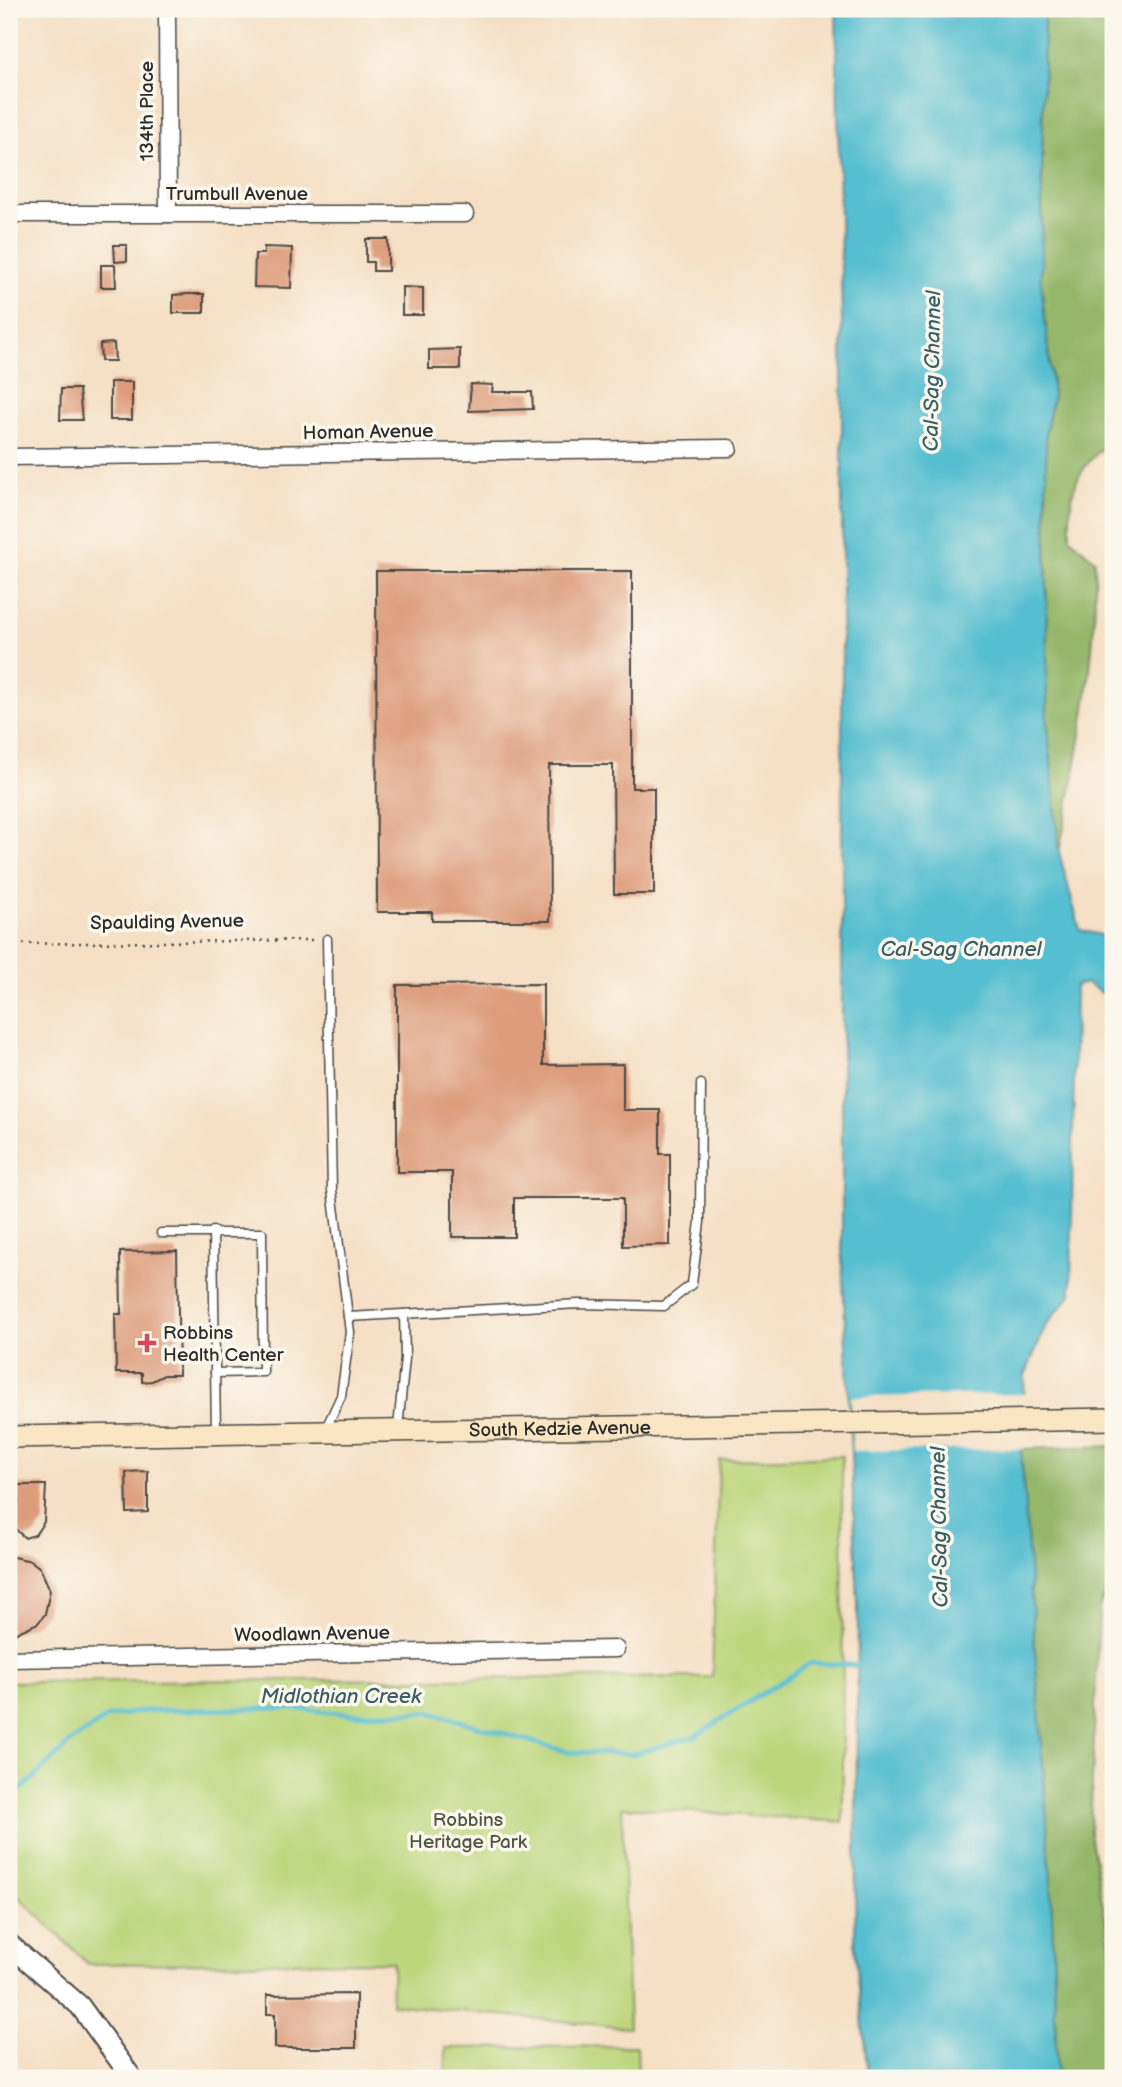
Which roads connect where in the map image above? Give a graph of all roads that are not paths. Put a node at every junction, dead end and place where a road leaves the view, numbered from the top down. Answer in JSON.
{"nodes":[{"id":1,"x":167,"y":9,"type":"edge"},
{"id":2,"x":9,"y":214,"type":"edge"},
{"id":3,"x":168,"y":214,"type":"junction"},
{"id":4,"x":465,"y":214,"type":"dead end"},
{"id":5,"x":729,"y":448,"type":"dead end"},
{"id":6,"x":9,"y":457,"type":"edge"},
{"id":7,"x":327,"y":939,"type":"road end"},
{"id":8,"x":701,"y":1084,"type":"dead end"},
{"id":9,"x":213,"y":1231,"type":"junction"},
{"id":10,"x":161,"y":1233,"type":"dead end"},
{"id":11,"x":404,"y":1314,"type":"junction"},
{"id":12,"x":348,"y":1317,"type":"junction"},
{"id":13,"x":215,"y":1373,"type":"junction"},
{"id":14,"x":1113,"y":1419,"type":"edge"},
{"id":15,"x":398,"y":1428,"type":"junction"},
{"id":16,"x":325,"y":1430,"type":"junction"},
{"id":17,"x":216,"y":1432,"type":"junction"},
{"id":18,"x":9,"y":1437,"type":"edge"},
{"id":19,"x":615,"y":1649,"type":"dead end"},
{"id":20,"x":9,"y":1659,"type":"edge"},
{"id":21,"x":9,"y":1944,"type":"edge"},
{"id":22,"x":132,"y":2078,"type":"edge"}],
"edges":[{"from":1,"to":3,"type":"street","name":"134th Place"},
{"from":2,"to":3,"type":"street","name":"Trumbull Avenue"},
{"from":3,"to":4,"type":"street","name":"Trumbull Avenue"},
{"from":5,"to":6,"type":"street","name":"Homan Avenue"},
{"from":7,"to":12,"type":"lane"},
{"from":8,"to":11,"type":"lane"},
{"from":9,"to":10,"type":"lane"},
{"from":9,"to":13,"type":"lane"},
{"from":9,"to":13,"type":"lane"},
{"from":11,"to":12,"type":"lane"},
{"from":11,"to":15,"type":"lane"},
{"from":12,"to":16,"type":"lane"},
{"from":13,"to":17,"type":"lane"},
{"from":14,"to":15,"type":"main road","name":"South Kedzie Avenue"},
{"from":15,"to":16,"type":"main road","name":"South Kedzie Avenue"},
{"from":16,"to":17,"type":"main road","name":"South Kedzie Avenue"},
{"from":17,"to":18,"type":"main road","name":"South Kedzie Avenue"},
{"from":19,"to":20,"type":"street","name":"Woodlawn Avenue"},
{"from":21,"to":22,"type":"street"}]}
